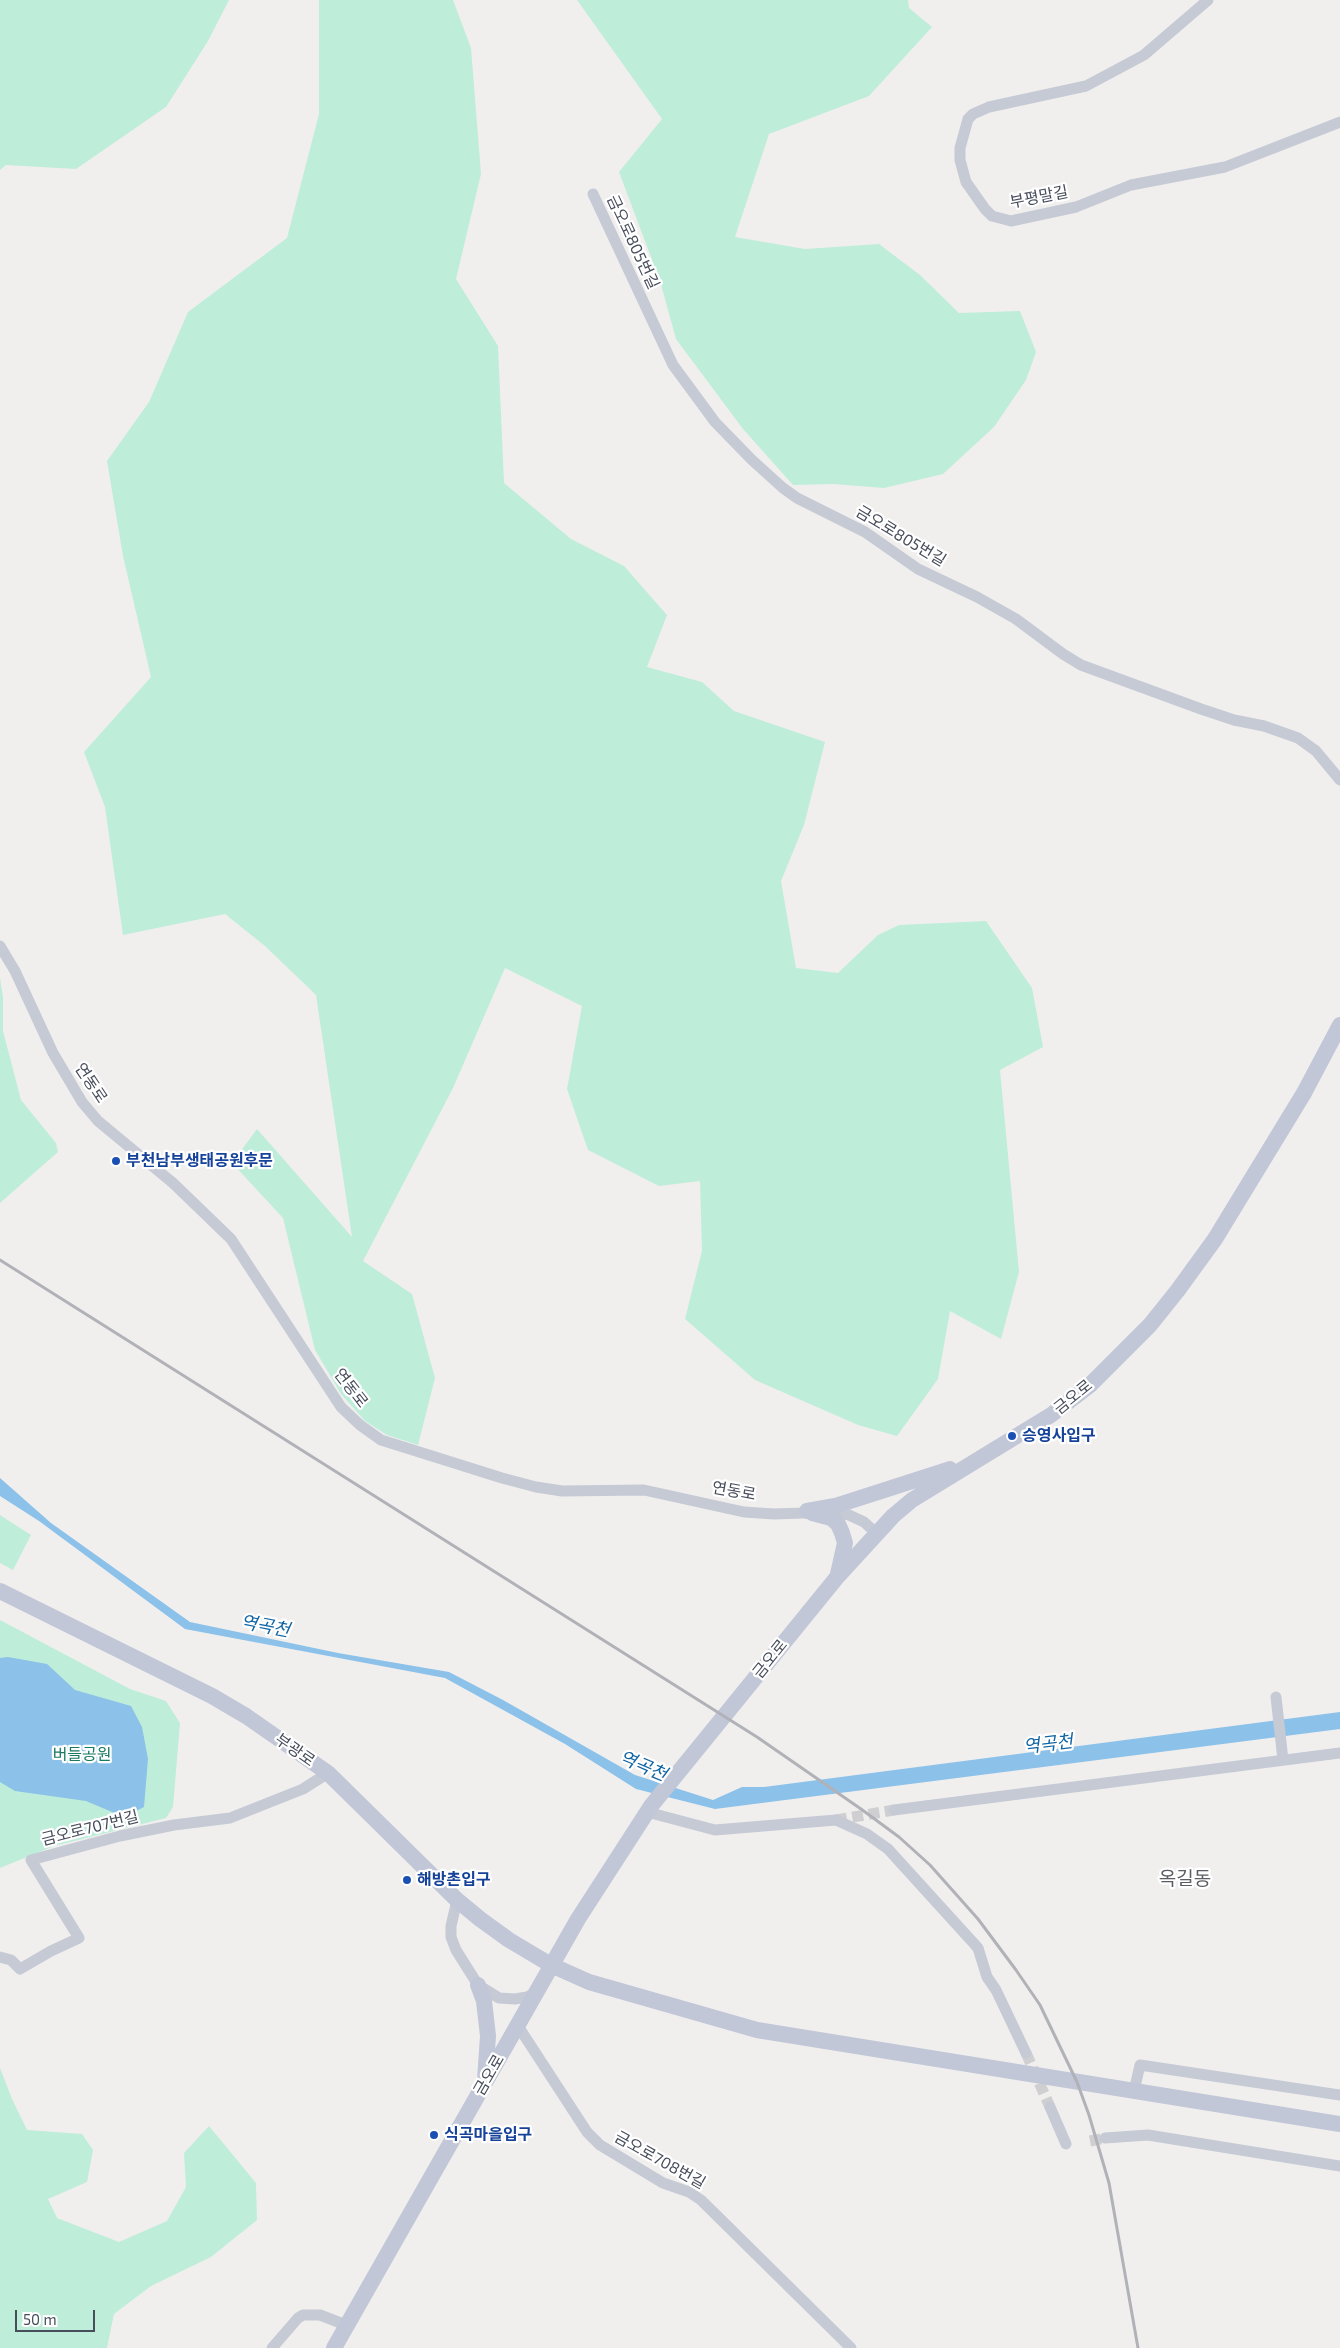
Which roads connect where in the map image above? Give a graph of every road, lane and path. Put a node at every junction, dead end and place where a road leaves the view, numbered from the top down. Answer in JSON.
{"nodes":[{"id":1,"x":1208,"y":0,"type":"edge"},
{"id":2,"x":1340,"y":122,"type":"edge"},
{"id":3,"x":593,"y":194,"type":"dead end"},
{"id":4,"x":1340,"y":780,"type":"edge"},
{"id":5,"x":0,"y":946,"type":"edge"},
{"id":6,"x":1340,"y":1025,"type":"edge"},
{"id":7,"x":983,"y":1458,"type":"junction"},
{"id":8,"x":807,"y":1511,"type":"junction"},
{"id":9,"x":876,"y":1533,"type":"junction"},
{"id":10,"x":838,"y":1576,"type":"junction"},
{"id":11,"x":0,"y":1591,"type":"edge"},
{"id":12,"x":1276,"y":1697,"type":"dead end"},
{"id":13,"x":1340,"y":1753,"type":"edge"},
{"id":14,"x":1282,"y":1760,"type":"junction"},
{"id":15,"x":328,"y":1773,"type":"junction"},
{"id":16,"x":649,"y":1809,"type":"junction"},
{"id":17,"x":894,"y":1810,"type":"tunnel mouth"},
{"id":18,"x":457,"y":1900,"type":"junction"},
{"id":19,"x":0,"y":1957,"type":"edge"},
{"id":20,"x":551,"y":1965,"type":"junction"},
{"id":21,"x":478,"y":1985,"type":"junction"},
{"id":22,"x":538,"y":1991,"type":"junction"},
{"id":23,"x":518,"y":2026,"type":"junction"},
{"id":24,"x":1026,"y":2053,"type":"tunnel mouth"},
{"id":25,"x":484,"y":2083,"type":"junction"},
{"id":26,"x":1134,"y":2091,"type":"junction"},
{"id":27,"x":1340,"y":2095,"type":"edge"},
{"id":28,"x":1050,"y":2107,"type":"tunnel mouth"},
{"id":29,"x":1340,"y":2124,"type":"edge"},
{"id":30,"x":1105,"y":2138,"type":"tunnel mouth"},
{"id":31,"x":1066,"y":2144,"type":"dead end"},
{"id":32,"x":1340,"y":2166,"type":"edge"},
{"id":33,"x":346,"y":2325,"type":"junction"},
{"id":34,"x":272,"y":2348,"type":"edge"},
{"id":35,"x":334,"y":2348,"type":"edge"},
{"id":36,"x":851,"y":2348,"type":"edge"}],
"edges":[{"from":1,"to":2,"type":"street","name":"부평말길"},
{"from":3,"to":4,"type":"street","name":"금오로805번길"},
{"from":5,"to":8,"type":"street","name":"연동로"},
{"from":6,"to":7,"type":"main road","name":"금오로"},
{"from":7,"to":8,"type":"main road"},
{"from":7,"to":9,"type":"main road","name":"금오로"},
{"from":8,"to":9,"type":"street","name":"연동로"},
{"from":8,"to":10,"type":"main road"},
{"from":9,"to":10,"type":"main road","name":"금오로"},
{"from":10,"to":16,"type":"main road","name":"금오로"},
{"from":11,"to":15,"type":"main road","name":"부광로"},
{"from":12,"to":14,"type":"street"},
{"from":13,"to":14,"type":"street"},
{"from":14,"to":17,"type":"street"},
{"from":15,"to":18,"type":"main road","name":"부광로"},
{"from":15,"to":19,"type":"street","name":"금오로707번길"},
{"from":16,"to":20,"type":"main road","name":"금오로"},
{"from":16,"to":24,"type":"street"},
{"from":18,"to":20,"type":"main road","name":"부광로"},
{"from":18,"to":21,"type":"street"},
{"from":20,"to":22,"type":"main road","name":"금오로"},
{"from":20,"to":26,"type":"main road","name":"부광로"},
{"from":21,"to":22,"type":"street"},
{"from":21,"to":25,"type":"main road"},
{"from":22,"to":23,"type":"main road","name":"금오로"},
{"from":23,"to":25,"type":"main road","name":"금오로"},
{"from":23,"to":36,"type":"street","name":"금오로708번길"},
{"from":25,"to":33,"type":"main road","name":"금오로"},
{"from":26,"to":27,"type":"street"},
{"from":26,"to":29,"type":"main road","name":"부광로"},
{"from":28,"to":31,"type":"street"},
{"from":30,"to":32,"type":"street"},
{"from":33,"to":34,"type":"street"},
{"from":33,"to":35,"type":"main road","name":"금오로"}]}
